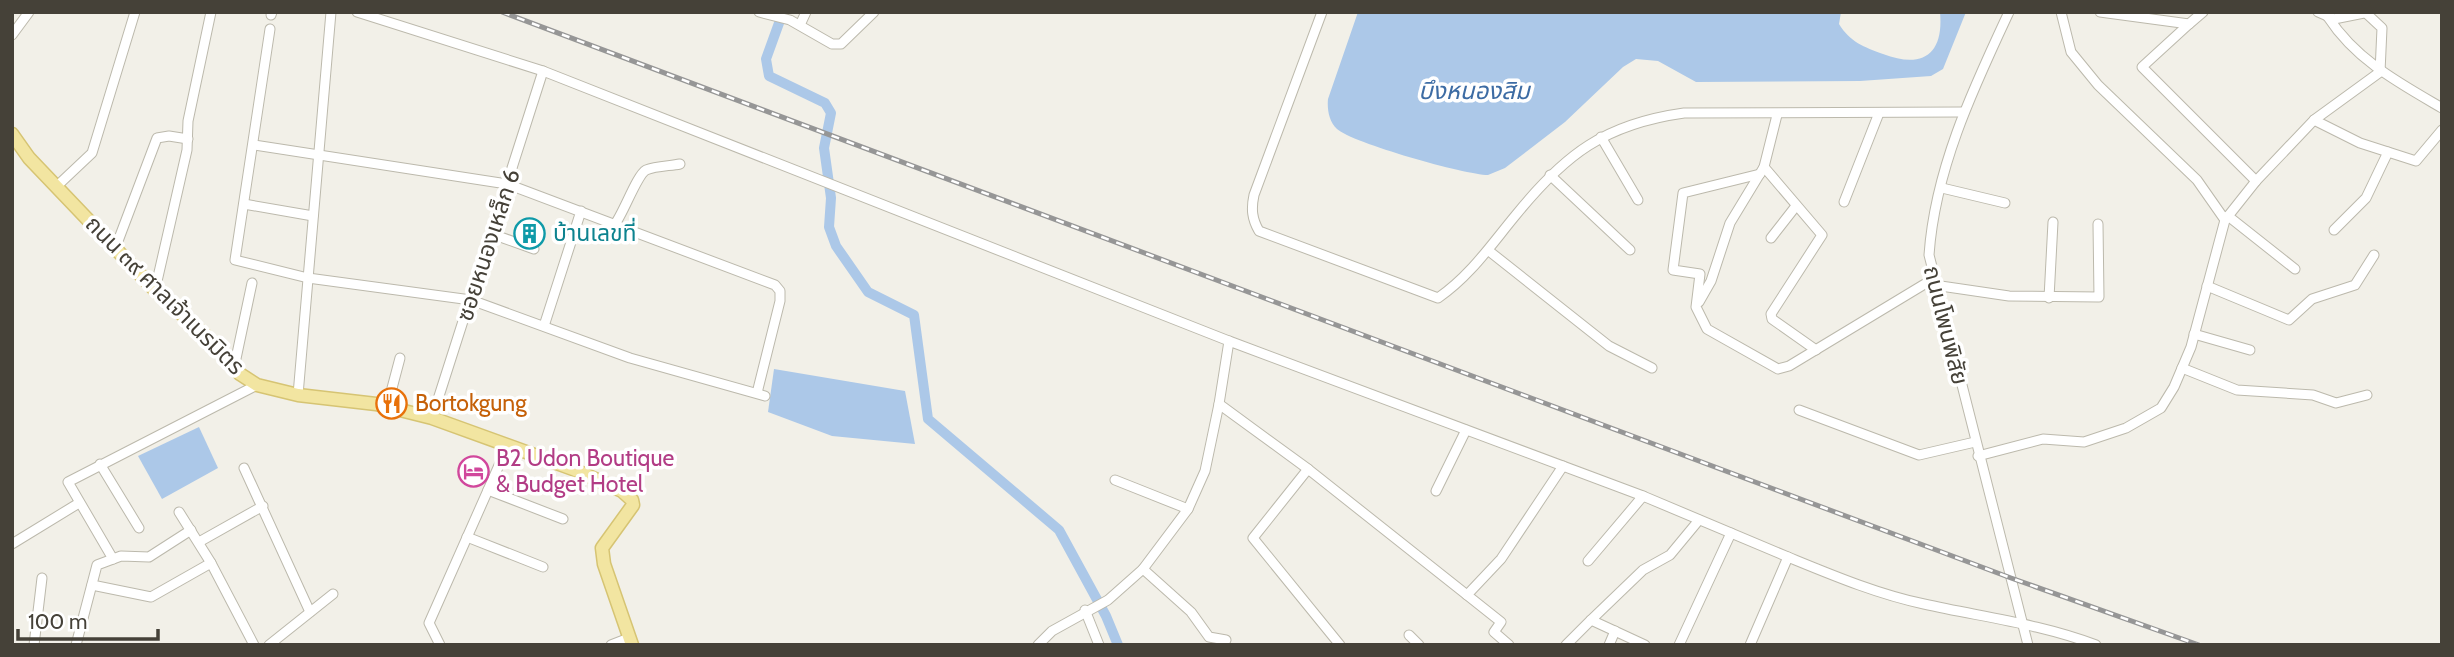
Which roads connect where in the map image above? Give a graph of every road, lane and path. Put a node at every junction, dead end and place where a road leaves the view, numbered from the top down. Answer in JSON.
{"nodes":[{"id":1,"x":29,"y":12,"type":"edge"},
{"id":2,"x":135,"y":12,"type":"edge"},
{"id":3,"x":211,"y":12,"type":"edge"},
{"id":4,"x":331,"y":12,"type":"edge"},
{"id":5,"x":357,"y":12,"type":"edge"},
{"id":6,"x":759,"y":12,"type":"edge"},
{"id":7,"x":806,"y":12,"type":"edge"},
{"id":8,"x":874,"y":12,"type":"edge"},
{"id":9,"x":1322,"y":12,"type":"edge"},
{"id":10,"x":2009,"y":12,"type":"edge"},
{"id":11,"x":2061,"y":12,"type":"edge"},
{"id":12,"x":2099,"y":12,"type":"edge"},
{"id":13,"x":2203,"y":12,"type":"edge"},
{"id":14,"x":2318,"y":12,"type":"edge"},
{"id":15,"x":2368,"y":13,"type":"edge"},
{"id":16,"x":2328,"y":17,"type":"junction"},
{"id":17,"x":2189,"y":24,"type":"junction"},
{"id":18,"x":800,"y":25,"type":"junction"},
{"id":19,"x":270,"y":29,"type":"dead end"},
{"id":20,"x":12,"y":35,"type":"edge"},
{"id":21,"x":542,"y":72,"type":"junction"},
{"id":22,"x":2380,"y":72,"type":"junction"},
{"id":23,"x":2442,"y":108,"type":"edge"},
{"id":24,"x":1879,"y":113,"type":"junction"},
{"id":25,"x":1962,"y":113,"type":"junction"},
{"id":26,"x":1777,"y":115,"type":"junction"},
{"id":27,"x":2314,"y":120,"type":"junction"},
{"id":28,"x":2442,"y":130,"type":"edge"},
{"id":29,"x":12,"y":134,"type":"edge"},
{"id":30,"x":1601,"y":136,"type":"junction"},
{"id":31,"x":188,"y":139,"type":"junction"},
{"id":32,"x":254,"y":145,"type":"junction"},
{"id":33,"x":2388,"y":152,"type":"junction"},
{"id":34,"x":318,"y":154,"type":"junction"},
{"id":35,"x":680,"y":164,"type":"dead end"},
{"id":36,"x":1762,"y":170,"type":"junction"},
{"id":37,"x":1550,"y":175,"type":"junction"},
{"id":38,"x":2256,"y":181,"type":"junction"},
{"id":39,"x":507,"y":184,"type":"junction"},
{"id":40,"x":57,"y":186,"type":"junction"},
{"id":41,"x":1942,"y":188,"type":"junction"},
{"id":42,"x":1638,"y":200,"type":"dead end"},
{"id":43,"x":1844,"y":202,"type":"dead end"},
{"id":44,"x":2005,"y":203,"type":"dead end"},
{"id":45,"x":244,"y":204,"type":"junction"},
{"id":46,"x":1796,"y":206,"type":"junction"},
{"id":47,"x":581,"y":211,"type":"junction"},
{"id":48,"x":313,"y":216,"type":"junction"},
{"id":49,"x":2226,"y":218,"type":"junction"},
{"id":50,"x":2053,"y":222,"type":"dead end"},
{"id":51,"x":615,"y":224,"type":"junction"},
{"id":52,"x":2098,"y":224,"type":"dead end"},
{"id":53,"x":2334,"y":230,"type":"dead end"},
{"id":54,"x":492,"y":234,"type":"junction"},
{"id":55,"x":1771,"y":238,"type":"dead end"},
{"id":56,"x":116,"y":249,"type":"junction"},
{"id":57,"x":534,"y":249,"type":"dead end"},
{"id":58,"x":1630,"y":250,"type":"dead end"},
{"id":59,"x":1489,"y":251,"type":"junction"},
{"id":60,"x":2374,"y":255,"type":"dead end"},
{"id":61,"x":2295,"y":269,"type":"dead end"},
{"id":62,"x":308,"y":278,"type":"junction"},
{"id":63,"x":1933,"y":282,"type":"junction"},
{"id":64,"x":252,"y":283,"type":"dead end"},
{"id":65,"x":2207,"y":286,"type":"junction"},
{"id":66,"x":155,"y":290,"type":"junction"},
{"id":67,"x":2049,"y":298,"type":"junction"},
{"id":68,"x":471,"y":300,"type":"junction"},
{"id":69,"x":1696,"y":307,"type":"junction"},
{"id":70,"x":544,"y":326,"type":"junction"},
{"id":71,"x":2194,"y":334,"type":"junction"},
{"id":72,"x":1228,"y":341,"type":"junction"},
{"id":73,"x":1816,"y":350,"type":"junction"},
{"id":74,"x":2250,"y":350,"type":"dead end"},
{"id":75,"x":400,"y":358,"type":"dead end"},
{"id":76,"x":234,"y":368,"type":"junction"},
{"id":77,"x":1652,"y":368,"type":"dead end"},
{"id":78,"x":2182,"y":368,"type":"junction"},
{"id":79,"x":257,"y":385,"type":"junction"},
{"id":80,"x":298,"y":395,"type":"junction"},
{"id":81,"x":2367,"y":395,"type":"dead end"},
{"id":82,"x":1219,"y":404,"type":"junction"},
{"id":83,"x":387,"y":407,"type":"junction"},
{"id":84,"x":1799,"y":410,"type":"dead end"},
{"id":85,"x":432,"y":418,"type":"junction"},
{"id":86,"x":1466,"y":430,"type":"junction"},
{"id":87,"x":1975,"y":442,"type":"junction"},
{"id":88,"x":508,"y":445,"type":"junction"},
{"id":89,"x":1978,"y":456,"type":"junction"},
{"id":90,"x":100,"y":464,"type":"junction"},
{"id":91,"x":1563,"y":466,"type":"junction"},
{"id":92,"x":244,"y":468,"type":"dead end"},
{"id":93,"x":1308,"y":469,"type":"junction"},
{"id":94,"x":1115,"y":480,"type":"dead end"},
{"id":95,"x":488,"y":490,"type":"junction"},
{"id":96,"x":1436,"y":491,"type":"dead end"},
{"id":97,"x":1643,"y":496,"type":"junction"},
{"id":98,"x":79,"y":503,"type":"junction"},
{"id":99,"x":263,"y":506,"type":"junction"},
{"id":100,"x":1188,"y":509,"type":"junction"},
{"id":101,"x":179,"y":512,"type":"dead end"},
{"id":102,"x":563,"y":519,"type":"dead end"},
{"id":103,"x":1699,"y":520,"type":"junction"},
{"id":104,"x":139,"y":528,"type":"dead end"},
{"id":105,"x":191,"y":530,"type":"junction"},
{"id":106,"x":1731,"y":533,"type":"junction"},
{"id":107,"x":467,"y":537,"type":"junction"},
{"id":108,"x":198,"y":542,"type":"junction"},
{"id":109,"x":12,"y":544,"type":"edge"},
{"id":110,"x":1788,"y":557,"type":"junction"},
{"id":111,"x":113,"y":559,"type":"junction"},
{"id":112,"x":1588,"y":561,"type":"dead end"},
{"id":113,"x":211,"y":563,"type":"junction"},
{"id":114,"x":543,"y":567,"type":"dead end"},
{"id":115,"x":1143,"y":569,"type":"junction"},
{"id":116,"x":42,"y":578,"type":"dead end"},
{"id":117,"x":92,"y":584,"type":"junction"},
{"id":118,"x":332,"y":594,"type":"dead end"},
{"id":119,"x":1468,"y":595,"type":"junction"},
{"id":120,"x":1088,"y":609,"type":"junction"},
{"id":121,"x":310,"y":612,"type":"junction"},
{"id":122,"x":1591,"y":620,"type":"junction"},
{"id":123,"x":2022,"y":625,"type":"junction"},
{"id":124,"x":1615,"y":631,"type":"junction"},
{"id":125,"x":1048,"y":635,"type":"junction"},
{"id":126,"x":1409,"y":635,"type":"dead end"},
{"id":127,"x":1226,"y":640,"type":"dead end"},
{"id":128,"x":631,"y":641,"type":"edge"},
{"id":129,"x":34,"y":645,"type":"edge"},
{"id":130,"x":76,"y":645,"type":"edge"},
{"id":131,"x":254,"y":645,"type":"edge"},
{"id":132,"x":269,"y":645,"type":"edge"},
{"id":133,"x":440,"y":645,"type":"edge"},
{"id":134,"x":611,"y":645,"type":"edge"},
{"id":135,"x":1038,"y":645,"type":"edge"},
{"id":136,"x":1051,"y":645,"type":"edge"},
{"id":137,"x":1099,"y":645,"type":"edge"},
{"id":138,"x":1340,"y":645,"type":"edge"},
{"id":139,"x":1419,"y":645,"type":"edge"},
{"id":140,"x":1509,"y":645,"type":"edge"},
{"id":141,"x":1566,"y":645,"type":"edge"},
{"id":142,"x":1609,"y":645,"type":"edge"},
{"id":143,"x":1645,"y":645,"type":"edge"},
{"id":144,"x":1679,"y":645,"type":"edge"},
{"id":145,"x":1751,"y":645,"type":"edge"},
{"id":146,"x":2028,"y":645,"type":"edge"},
{"id":147,"x":2096,"y":645,"type":"edge"}],
"edges":[{"from":1,"to":20,"type":"street"},
{"from":2,"to":40,"type":"street"},
{"from":3,"to":31,"type":"street"},
{"from":4,"to":34,"type":"street"},
{"from":5,"to":21,"type":"street"},
{"from":6,"to":18,"type":"street"},
{"from":7,"to":18,"type":"street"},
{"from":8,"to":18,"type":"street"},
{"from":9,"to":59,"type":"street"},
{"from":10,"to":25,"type":"street","name":"ถนนโพนพิสัย"},
{"from":11,"to":49,"type":"street"},
{"from":12,"to":17,"type":"street"},
{"from":13,"to":17,"type":"street"},
{"from":14,"to":16,"type":"street"},
{"from":15,"to":16,"type":"street"},
{"from":15,"to":22,"type":"street"},
{"from":16,"to":22,"type":"street"},
{"from":17,"to":38,"type":"street"},
{"from":19,"to":32,"type":"street"},
{"from":21,"to":39,"type":"street","name":"ซอยหนองเหล็ก 6"},
{"from":21,"to":72,"type":"street"},
{"from":22,"to":23,"type":"street"},
{"from":22,"to":27,"type":"street"},
{"from":24,"to":25,"type":"street"},
{"from":24,"to":26,"type":"street"},
{"from":24,"to":43,"type":"street"},
{"from":25,"to":41,"type":"street","name":"ถนนโพนพิสัย"},
{"from":26,"to":30,"type":"street"},
{"from":26,"to":36,"type":"street"},
{"from":27,"to":33,"type":"street"},
{"from":27,"to":38,"type":"street"},
{"from":28,"to":33,"type":"street"},
{"from":29,"to":40,"type":"main road","name":"ถนน ๓๙ ศาลเจ้าเนรมิตร"},
{"from":30,"to":37,"type":"street"},
{"from":30,"to":42,"type":"street"},
{"from":31,"to":56,"type":"street"},
{"from":31,"to":66,"type":"street"},
{"from":32,"to":34,"type":"street"},
{"from":32,"to":45,"type":"street"},
{"from":33,"to":53,"type":"street"},
{"from":34,"to":39,"type":"street"},
{"from":34,"to":48,"type":"street"},
{"from":35,"to":51,"type":"street"},
{"from":36,"to":46,"type":"street"},
{"from":36,"to":69,"type":"street"},
{"from":36,"to":69,"type":"street"},
{"from":37,"to":58,"type":"street"},
{"from":37,"to":59,"type":"street"},
{"from":38,"to":49,"type":"street"},
{"from":39,"to":47,"type":"street"},
{"from":39,"to":54,"type":"street","name":"ซอยหนองเหล็ก 6"},
{"from":40,"to":56,"type":"main road","name":"ถนน ๓๙ ศาลเจ้าเนรมิตร"},
{"from":41,"to":44,"type":"street"},
{"from":41,"to":63,"type":"street","name":"ถนนโพนพิสัย"},
{"from":45,"to":48,"type":"street"},
{"from":45,"to":62,"type":"street"},
{"from":46,"to":55,"type":"street"},
{"from":46,"to":73,"type":"street"},
{"from":47,"to":51,"type":"street"},
{"from":47,"to":70,"type":"street"},
{"from":48,"to":62,"type":"street"},
{"from":49,"to":61,"type":"street"},
{"from":49,"to":65,"type":"street"},
{"from":50,"to":67,"type":"street"},
{"from":51,"to":70,"type":"street"},
{"from":52,"to":67,"type":"street"},
{"from":54,"to":57,"type":"street"},
{"from":54,"to":68,"type":"street","name":"ซอยหนองเหล็ก 6"},
{"from":56,"to":66,"type":"main road","name":"ถนน ๓๙ ศาลเจ้าเนรมิตร"},
{"from":59,"to":77,"type":"street"},
{"from":60,"to":65,"type":"street"},
{"from":62,"to":68,"type":"street"},
{"from":62,"to":80,"type":"street"},
{"from":63,"to":67,"type":"street"},
{"from":63,"to":73,"type":"street"},
{"from":63,"to":87,"type":"street","name":"ถนนโพนพิสัย"},
{"from":64,"to":76,"type":"street"},
{"from":65,"to":71,"type":"street"},
{"from":66,"to":76,"type":"main road","name":"ถนน ๓๙ ศาลเจ้าเนรมิตร"},
{"from":68,"to":70,"type":"street"},
{"from":68,"to":85,"type":"street","name":"ซอยหนองเหล็ก 6"},
{"from":69,"to":73,"type":"street"},
{"from":71,"to":74,"type":"street"},
{"from":71,"to":78,"type":"street"},
{"from":72,"to":82,"type":"street"},
{"from":72,"to":86,"type":"street"},
{"from":75,"to":83,"type":"street"},
{"from":76,"to":79,"type":"main road","name":"ถนน ๓๙ ศาลเจ้าเนรมิตร"},
{"from":78,"to":81,"type":"street"},
{"from":78,"to":89,"type":"street"},
{"from":79,"to":80,"type":"main road","name":"ถนน ๓๙ ศาลเจ้าเนรมิตร"},
{"from":79,"to":90,"type":"street"},
{"from":80,"to":83,"type":"main road","name":"ถนน ๓๙ ศาลเจ้าเนรมิตร"},
{"from":82,"to":93,"type":"street"},
{"from":82,"to":100,"type":"street"},
{"from":83,"to":85,"type":"main road","name":"ถนน ๓๙ ศาลเจ้าเนรมิตร"},
{"from":84,"to":87,"type":"street"},
{"from":85,"to":88,"type":"main road","name":"ถนน ๓๙ ศาลเจ้าเนรมิตร"},
{"from":86,"to":91,"type":"street"},
{"from":86,"to":96,"type":"street"},
{"from":87,"to":89,"type":"street","name":"ถนนโพนพิสัย"},
{"from":88,"to":95,"type":"street"},
{"from":88,"to":128,"type":"main road","name":"ถนน ๓๙ ศาลเจ้าเนรมิตร"},
{"from":89,"to":123,"type":"street","name":"ถนนโพนพิสัย"},
{"from":90,"to":98,"type":"street"},
{"from":90,"to":104,"type":"street"},
{"from":91,"to":97,"type":"street"},
{"from":91,"to":119,"type":"street"},
{"from":92,"to":99,"type":"street"},
{"from":93,"to":119,"type":"street"},
{"from":93,"to":138,"type":"street"},
{"from":94,"to":100,"type":"street"},
{"from":95,"to":102,"type":"street"},
{"from":95,"to":107,"type":"street"},
{"from":97,"to":103,"type":"street"},
{"from":97,"to":112,"type":"street"},
{"from":98,"to":109,"type":"street"},
{"from":98,"to":111,"type":"street"},
{"from":99,"to":108,"type":"street"},
{"from":99,"to":121,"type":"street"},
{"from":100,"to":115,"type":"street"},
{"from":101,"to":105,"type":"street"},
{"from":103,"to":106,"type":"street"},
{"from":103,"to":122,"type":"street"},
{"from":105,"to":108,"type":"street"},
{"from":105,"to":111,"type":"street"},
{"from":106,"to":110,"type":"street"},
{"from":106,"to":144,"type":"street"},
{"from":107,"to":114,"type":"street"},
{"from":107,"to":133,"type":"street"},
{"from":108,"to":113,"type":"street"},
{"from":110,"to":123,"type":"street"},
{"from":110,"to":145,"type":"street"},
{"from":111,"to":117,"type":"street"},
{"from":113,"to":117,"type":"street"},
{"from":113,"to":131,"type":"street"},
{"from":115,"to":120,"type":"street"},
{"from":115,"to":127,"type":"street"},
{"from":116,"to":129,"type":"street"},
{"from":117,"to":130,"type":"street"},
{"from":118,"to":121,"type":"street"},
{"from":119,"to":140,"type":"street"},
{"from":120,"to":125,"type":"street"},
{"from":120,"to":137,"type":"street"},
{"from":121,"to":132,"type":"street"},
{"from":122,"to":124,"type":"street"},
{"from":122,"to":141,"type":"street"},
{"from":123,"to":146,"type":"street","name":"ถนนโพนพิสัย"},
{"from":123,"to":147,"type":"street"},
{"from":124,"to":142,"type":"street"},
{"from":124,"to":143,"type":"street"},
{"from":125,"to":135,"type":"street"},
{"from":125,"to":136,"type":"street"},
{"from":126,"to":139,"type":"street"},
{"from":128,"to":134,"type":"street"}]}
